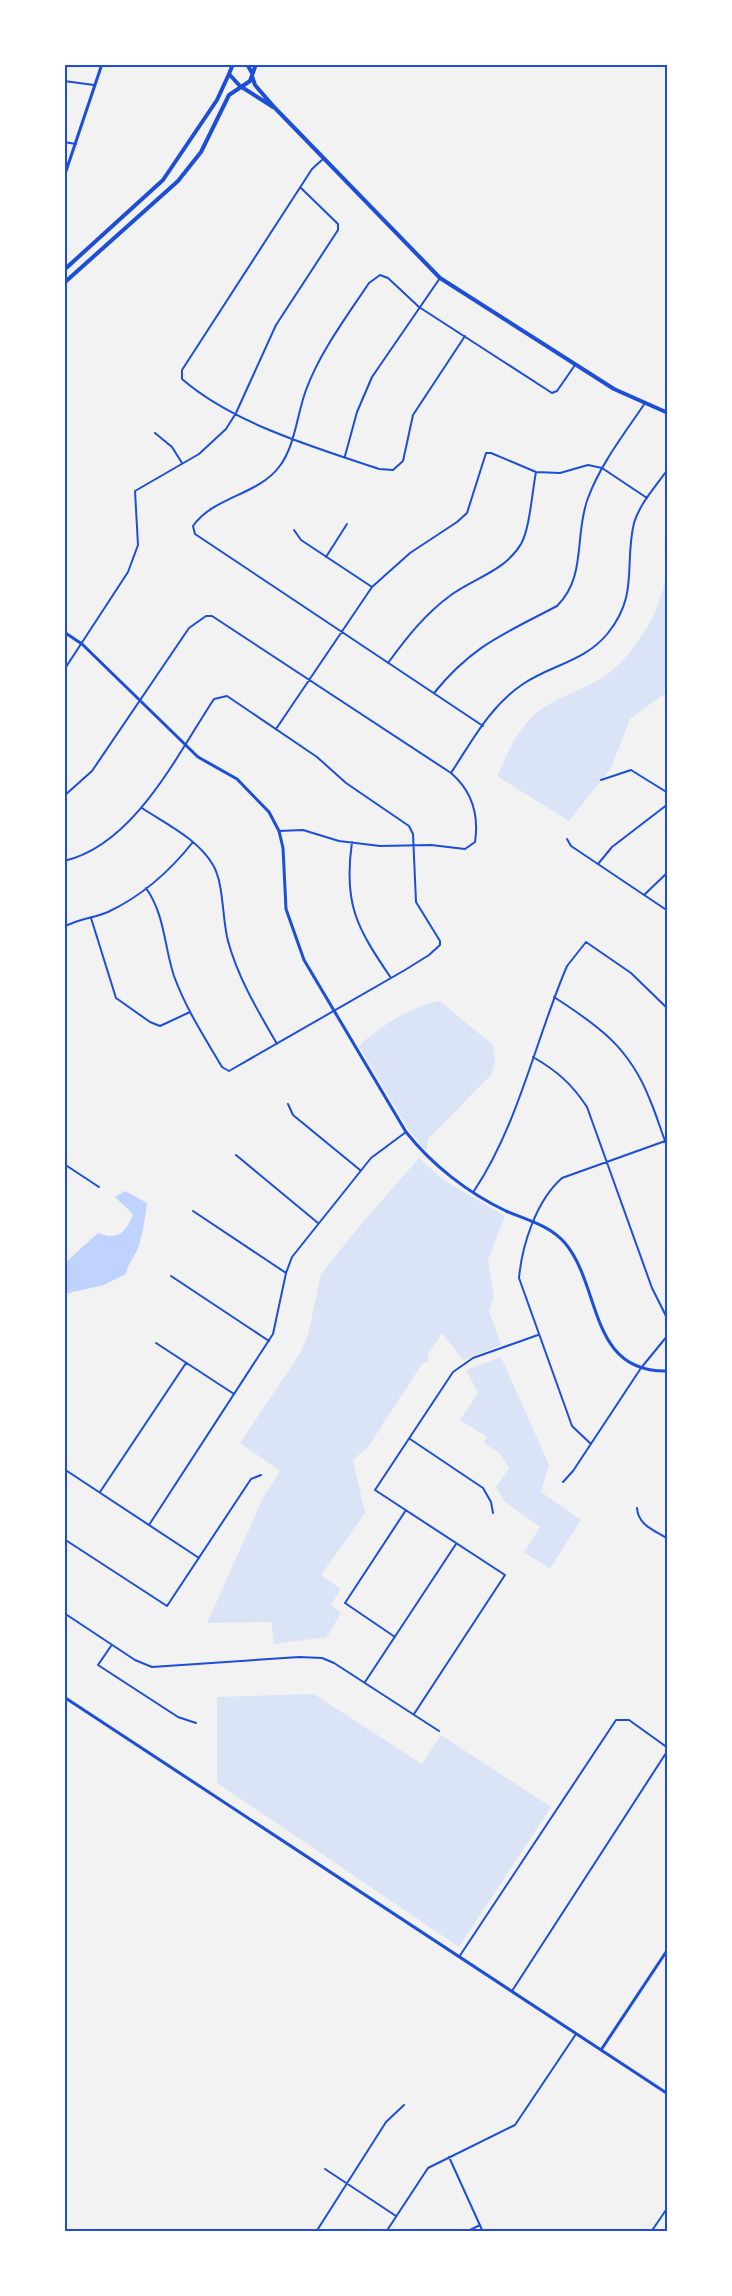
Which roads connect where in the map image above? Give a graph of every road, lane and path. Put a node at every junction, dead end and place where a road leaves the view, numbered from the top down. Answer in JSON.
{"nodes":[{"id":1,"x":102,"y":64,"type":"edge"},
{"id":2,"x":228,"y":64,"type":"edge"},
{"id":3,"x":233,"y":64,"type":"edge"},
{"id":4,"x":247,"y":64,"type":"edge"},
{"id":5,"x":256,"y":64,"type":"edge"},
{"id":6,"x":229,"y":72,"type":"junction"},
{"id":7,"x":252,"y":75,"type":"junction"},
{"id":8,"x":64,"y":81,"type":"edge"},
{"id":9,"x":95,"y":85,"type":"junction"},
{"id":10,"x":240,"y":85,"type":"junction"},
{"id":11,"x":274,"y":107,"type":"junction"},
{"id":12,"x":64,"y":142,"type":"edge"},
{"id":13,"x":76,"y":144,"type":"junction"},
{"id":14,"x":323,"y":159,"type":"junction"},
{"id":15,"x":64,"y":177,"type":"edge"},
{"id":16,"x":158,"y":186,"type":"junction"},
{"id":17,"x":301,"y":188,"type":"junction"},
{"id":18,"x":165,"y":194,"type":"junction"},
{"id":19,"x":64,"y":270,"type":"edge"},
{"id":20,"x":440,"y":278,"type":"junction"},
{"id":21,"x":64,"y":283,"type":"edge"},
{"id":22,"x":419,"y":307,"type":"junction"},
{"id":23,"x":465,"y":336,"type":"junction"},
{"id":24,"x":575,"y":365,"type":"junction"},
{"id":25,"x":645,"y":403,"type":"junction"},
{"id":26,"x":237,"y":413,"type":"junction"},
{"id":27,"x":668,"y":413,"type":"edge"},
{"id":28,"x":155,"y":433,"type":"dead end"},
{"id":29,"x":291,"y":438,"type":"junction"},
{"id":30,"x":345,"y":457,"type":"junction"},
{"id":31,"x":182,"y":463,"type":"junction"},
{"id":32,"x":602,"y":468,"type":"junction"},
{"id":33,"x":668,"y":469,"type":"edge"},
{"id":34,"x":536,"y":472,"type":"junction"},
{"id":35,"x":647,"y":498,"type":"junction"},
{"id":36,"x":347,"y":524,"type":"dead end"},
{"id":37,"x":294,"y":530,"type":"dead end"},
{"id":38,"x":326,"y":557,"type":"junction"},
{"id":39,"x":372,"y":587,"type":"junction"},
{"id":40,"x":340,"y":631,"type":"junction"},
{"id":41,"x":64,"y":632,"type":"edge"},
{"id":42,"x":82,"y":644,"type":"junction"},
{"id":43,"x":388,"y":663,"type":"junction"},
{"id":44,"x":64,"y":670,"type":"edge"},
{"id":45,"x":309,"y":679,"type":"junction"},
{"id":46,"x":434,"y":693,"type":"junction"},
{"id":47,"x":139,"y":702,"type":"junction"},
{"id":48,"x":483,"y":726,"type":"junction"},
{"id":49,"x":276,"y":729,"type":"junction"},
{"id":50,"x":184,"y":745,"type":"junction"},
{"id":51,"x":451,"y":773,"type":"junction"},
{"id":52,"x":601,"y":780,"type":"dead end"},
{"id":53,"x":668,"y":793,"type":"edge"},
{"id":54,"x":64,"y":796,"type":"edge"},
{"id":55,"x":668,"y":804,"type":"edge"},
{"id":56,"x":141,"y":807,"type":"junction"},
{"id":57,"x":279,"y":831,"type":"junction"},
{"id":58,"x":567,"y":839,"type":"dead end"},
{"id":59,"x":193,"y":842,"type":"junction"},
{"id":60,"x":352,"y":842,"type":"junction"},
{"id":61,"x":414,"y":844,"type":"junction"},
{"id":62,"x":64,"y":861,"type":"edge"},
{"id":63,"x":597,"y":865,"type":"junction"},
{"id":64,"x":668,"y":872,"type":"edge"},
{"id":65,"x":146,"y":888,"type":"junction"},
{"id":66,"x":644,"y":895,"type":"junction"},
{"id":67,"x":668,"y":912,"type":"edge"},
{"id":68,"x":91,"y":918,"type":"junction"},
{"id":69,"x":64,"y":927,"type":"edge"},
{"id":70,"x":391,"y":978,"type":"junction"},
{"id":71,"x":554,"y":997,"type":"junction"},
{"id":72,"x":668,"y":1009,"type":"edge"},
{"id":73,"x":334,"y":1011,"type":"junction"},
{"id":74,"x":190,"y":1012,"type":"junction"},
{"id":75,"x":277,"y":1044,"type":"junction"},
{"id":76,"x":533,"y":1057,"type":"junction"},
{"id":77,"x":288,"y":1104,"type":"dead end"},
{"id":78,"x":406,"y":1132,"type":"junction"},
{"id":79,"x":666,"y":1141,"type":"edge"},
{"id":80,"x":668,"y":1148,"type":"edge"},
{"id":81,"x":236,"y":1155,"type":"dead end"},
{"id":82,"x":607,"y":1161,"type":"junction"},
{"id":83,"x":64,"y":1164,"type":"edge"},
{"id":84,"x":360,"y":1170,"type":"junction"},
{"id":85,"x":99,"y":1187,"type":"dead end"},
{"id":86,"x":474,"y":1191,"type":"junction"},
{"id":87,"x":193,"y":1211,"type":"dead end"},
{"id":88,"x":534,"y":1221,"type":"junction"},
{"id":89,"x":318,"y":1223,"type":"junction"},
{"id":90,"x":286,"y":1273,"type":"junction"},
{"id":91,"x":171,"y":1276,"type":"dead end"},
{"id":92,"x":668,"y":1320,"type":"edge"},
{"id":93,"x":538,"y":1335,"type":"junction"},
{"id":94,"x":668,"y":1335,"type":"edge"},
{"id":95,"x":269,"y":1341,"type":"junction"},
{"id":96,"x":156,"y":1343,"type":"dead end"},
{"id":97,"x":186,"y":1363,"type":"junction"},
{"id":98,"x":641,"y":1368,"type":"junction"},
{"id":99,"x":668,"y":1371,"type":"edge"},
{"id":100,"x":234,"y":1394,"type":"junction"},
{"id":101,"x":410,"y":1438,"type":"junction"},
{"id":102,"x":591,"y":1444,"type":"junction"},
{"id":103,"x":64,"y":1469,"type":"edge"},
{"id":104,"x":261,"y":1475,"type":"dead end"},
{"id":105,"x":562,"y":1482,"type":"dead end"},
{"id":106,"x":100,"y":1492,"type":"junction"},
{"id":107,"x":637,"y":1508,"type":"dead end"},
{"id":108,"x":406,"y":1510,"type":"junction"},
{"id":109,"x":493,"y":1513,"type":"dead end"},
{"id":110,"x":149,"y":1525,"type":"junction"},
{"id":111,"x":64,"y":1539,"type":"edge"},
{"id":112,"x":668,"y":1539,"type":"edge"},
{"id":113,"x":456,"y":1544,"type":"junction"},
{"id":114,"x":199,"y":1558,"type":"junction"},
{"id":115,"x":64,"y":1613,"type":"edge"},
{"id":116,"x":395,"y":1636,"type":"junction"},
{"id":117,"x":112,"y":1644,"type":"junction"},
{"id":118,"x":365,"y":1682,"type":"junction"},
{"id":119,"x":64,"y":1696,"type":"edge"},
{"id":120,"x":414,"y":1714,"type":"junction"},
{"id":121,"x":196,"y":1723,"type":"dead end"},
{"id":122,"x":439,"y":1731,"type":"dead end"},
{"id":123,"x":668,"y":1749,"type":"edge"},
{"id":124,"x":668,"y":1948,"type":"edge"},
{"id":125,"x":459,"y":1957,"type":"junction"},
{"id":126,"x":512,"y":1991,"type":"junction"},
{"id":127,"x":576,"y":2034,"type":"junction"},
{"id":128,"x":601,"y":2050,"type":"junction"},
{"id":129,"x":668,"y":2094,"type":"edge"},
{"id":130,"x":404,"y":2105,"type":"dead end"},
{"id":131,"x":449,"y":2157,"type":"junction"},
{"id":132,"x":325,"y":2169,"type":"dead end"},
{"id":133,"x":347,"y":2184,"type":"junction"},
{"id":134,"x":668,"y":2207,"type":"edge"},
{"id":135,"x":396,"y":2216,"type":"junction"},
{"id":136,"x":480,"y":2225,"type":"junction"},
{"id":137,"x":316,"y":2232,"type":"edge"},
{"id":138,"x":386,"y":2232,"type":"edge"},
{"id":139,"x":466,"y":2232,"type":"edge"},
{"id":140,"x":483,"y":2232,"type":"edge"},
{"id":141,"x":651,"y":2232,"type":"edge"}],
"edges":[{"from":1,"to":9,"type":"street"},
{"from":2,"to":6,"type":"street"},
{"from":3,"to":6,"type":"main road"},
{"from":4,"to":7,"type":"main road"},
{"from":5,"to":7,"type":"main road"},
{"from":6,"to":10,"type":"main road"},
{"from":6,"to":16,"type":"main road"},
{"from":7,"to":10,"type":"main road"},
{"from":7,"to":11,"type":"main road"},
{"from":8,"to":9,"type":"street"},
{"from":9,"to":13,"type":"street"},
{"from":10,"to":11,"type":"main road"},
{"from":10,"to":18,"type":"main road"},
{"from":11,"to":14,"type":"main road"},
{"from":12,"to":13,"type":"street"},
{"from":13,"to":15,"type":"street"},
{"from":14,"to":17,"type":"street"},
{"from":14,"to":20,"type":"main road"},
{"from":16,"to":18,"type":"main road"},
{"from":16,"to":19,"type":"main road"},
{"from":17,"to":26,"type":"street"},
{"from":17,"to":26,"type":"street"},
{"from":18,"to":21,"type":"main road"},
{"from":20,"to":22,"type":"street"},
{"from":20,"to":24,"type":"main road"},
{"from":22,"to":23,"type":"street"},
{"from":22,"to":29,"type":"street"},
{"from":22,"to":30,"type":"street"},
{"from":23,"to":24,"type":"street"},
{"from":23,"to":30,"type":"street"},
{"from":24,"to":25,"type":"main road"},
{"from":25,"to":27,"type":"main road"},
{"from":25,"to":32,"type":"street"},
{"from":26,"to":29,"type":"street"},
{"from":26,"to":31,"type":"street"},
{"from":28,"to":31,"type":"street"},
{"from":29,"to":30,"type":"street"},
{"from":29,"to":40,"type":"street"},
{"from":31,"to":42,"type":"street"},
{"from":32,"to":34,"type":"street"},
{"from":32,"to":35,"type":"street"},
{"from":32,"to":46,"type":"street"},
{"from":33,"to":35,"type":"street"},
{"from":34,"to":39,"type":"street"},
{"from":34,"to":43,"type":"street"},
{"from":35,"to":48,"type":"street"},
{"from":36,"to":38,"type":"street"},
{"from":37,"to":38,"type":"street"},
{"from":38,"to":39,"type":"street"},
{"from":39,"to":40,"type":"street"},
{"from":40,"to":43,"type":"street"},
{"from":40,"to":45,"type":"street"},
{"from":41,"to":42,"type":"street"},
{"from":42,"to":44,"type":"street"},
{"from":42,"to":47,"type":"street"},
{"from":43,"to":46,"type":"street"},
{"from":45,"to":47,"type":"street"},
{"from":45,"to":49,"type":"street"},
{"from":45,"to":51,"type":"street"},
{"from":46,"to":48,"type":"street"},
{"from":47,"to":50,"type":"street"},
{"from":47,"to":54,"type":"street"},
{"from":48,"to":51,"type":"street"},
{"from":49,"to":50,"type":"street"},
{"from":49,"to":61,"type":"street"},
{"from":50,"to":56,"type":"street"},
{"from":50,"to":57,"type":"street"},
{"from":51,"to":61,"type":"street"},
{"from":52,"to":53,"type":"street"},
{"from":55,"to":63,"type":"street"},
{"from":56,"to":59,"type":"street"},
{"from":56,"to":62,"type":"street"},
{"from":57,"to":60,"type":"street"},
{"from":57,"to":73,"type":"street"},
{"from":58,"to":63,"type":"street"},
{"from":59,"to":65,"type":"street"},
{"from":59,"to":75,"type":"street"},
{"from":60,"to":61,"type":"street"},
{"from":60,"to":70,"type":"street"},
{"from":61,"to":70,"type":"street"},
{"from":63,"to":66,"type":"street"},
{"from":64,"to":66,"type":"street"},
{"from":65,"to":68,"type":"street"},
{"from":65,"to":74,"type":"street"},
{"from":66,"to":67,"type":"street"},
{"from":68,"to":69,"type":"street"},
{"from":68,"to":74,"type":"street"},
{"from":70,"to":73,"type":"street"},
{"from":71,"to":72,"type":"street"},
{"from":71,"to":76,"type":"street"},
{"from":71,"to":79,"type":"street"},
{"from":73,"to":75,"type":"street"},
{"from":73,"to":78,"type":"street"},
{"from":74,"to":75,"type":"street"},
{"from":76,"to":82,"type":"street"},
{"from":76,"to":86,"type":"street"},
{"from":77,"to":84,"type":"street"},
{"from":78,"to":84,"type":"street"},
{"from":78,"to":86,"type":"street"},
{"from":79,"to":80,"type":"street"},
{"from":79,"to":82,"type":"street"},
{"from":81,"to":89,"type":"street"},
{"from":82,"to":88,"type":"street"},
{"from":82,"to":92,"type":"street"},
{"from":83,"to":85,"type":"street"},
{"from":84,"to":89,"type":"street"},
{"from":86,"to":88,"type":"street"},
{"from":87,"to":90,"type":"street"},
{"from":88,"to":93,"type":"street"},
{"from":88,"to":98,"type":"street"},
{"from":89,"to":90,"type":"street"},
{"from":90,"to":95,"type":"street"},
{"from":91,"to":95,"type":"street"},
{"from":93,"to":101,"type":"street"},
{"from":93,"to":102,"type":"street"},
{"from":94,"to":98,"type":"street"},
{"from":95,"to":100,"type":"street"},
{"from":96,"to":97,"type":"street"},
{"from":97,"to":100,"type":"street"},
{"from":97,"to":106,"type":"street"},
{"from":98,"to":99,"type":"street"},
{"from":98,"to":102,"type":"street"},
{"from":100,"to":110,"type":"street"},
{"from":101,"to":108,"type":"street"},
{"from":101,"to":109,"type":"street"},
{"from":102,"to":105,"type":"street"},
{"from":103,"to":106,"type":"street"},
{"from":104,"to":114,"type":"street"},
{"from":106,"to":110,"type":"street"},
{"from":107,"to":112,"type":"street"},
{"from":108,"to":113,"type":"street"},
{"from":108,"to":116,"type":"street"},
{"from":110,"to":114,"type":"street"},
{"from":111,"to":114,"type":"street"},
{"from":113,"to":116,"type":"street"},
{"from":113,"to":120,"type":"street"},
{"from":115,"to":117,"type":"street"},
{"from":116,"to":118,"type":"street"},
{"from":117,"to":118,"type":"street"},
{"from":117,"to":121,"type":"street"},
{"from":118,"to":120,"type":"street"},
{"from":119,"to":125,"type":"street"},
{"from":120,"to":122,"type":"street"},
{"from":123,"to":125,"type":"street"},
{"from":123,"to":126,"type":"street"},
{"from":124,"to":128,"type":"street"},
{"from":125,"to":126,"type":"street"},
{"from":126,"to":127,"type":"street"},
{"from":127,"to":128,"type":"street"},
{"from":127,"to":131,"type":"street"},
{"from":128,"to":129,"type":"street"},
{"from":130,"to":133,"type":"street"},
{"from":131,"to":135,"type":"street"},
{"from":131,"to":136,"type":"street"},
{"from":132,"to":133,"type":"street"},
{"from":133,"to":135,"type":"street"},
{"from":133,"to":137,"type":"street"},
{"from":134,"to":141,"type":"street"},
{"from":135,"to":138,"type":"street"},
{"from":136,"to":139,"type":"street"},
{"from":136,"to":140,"type":"street"}]}
